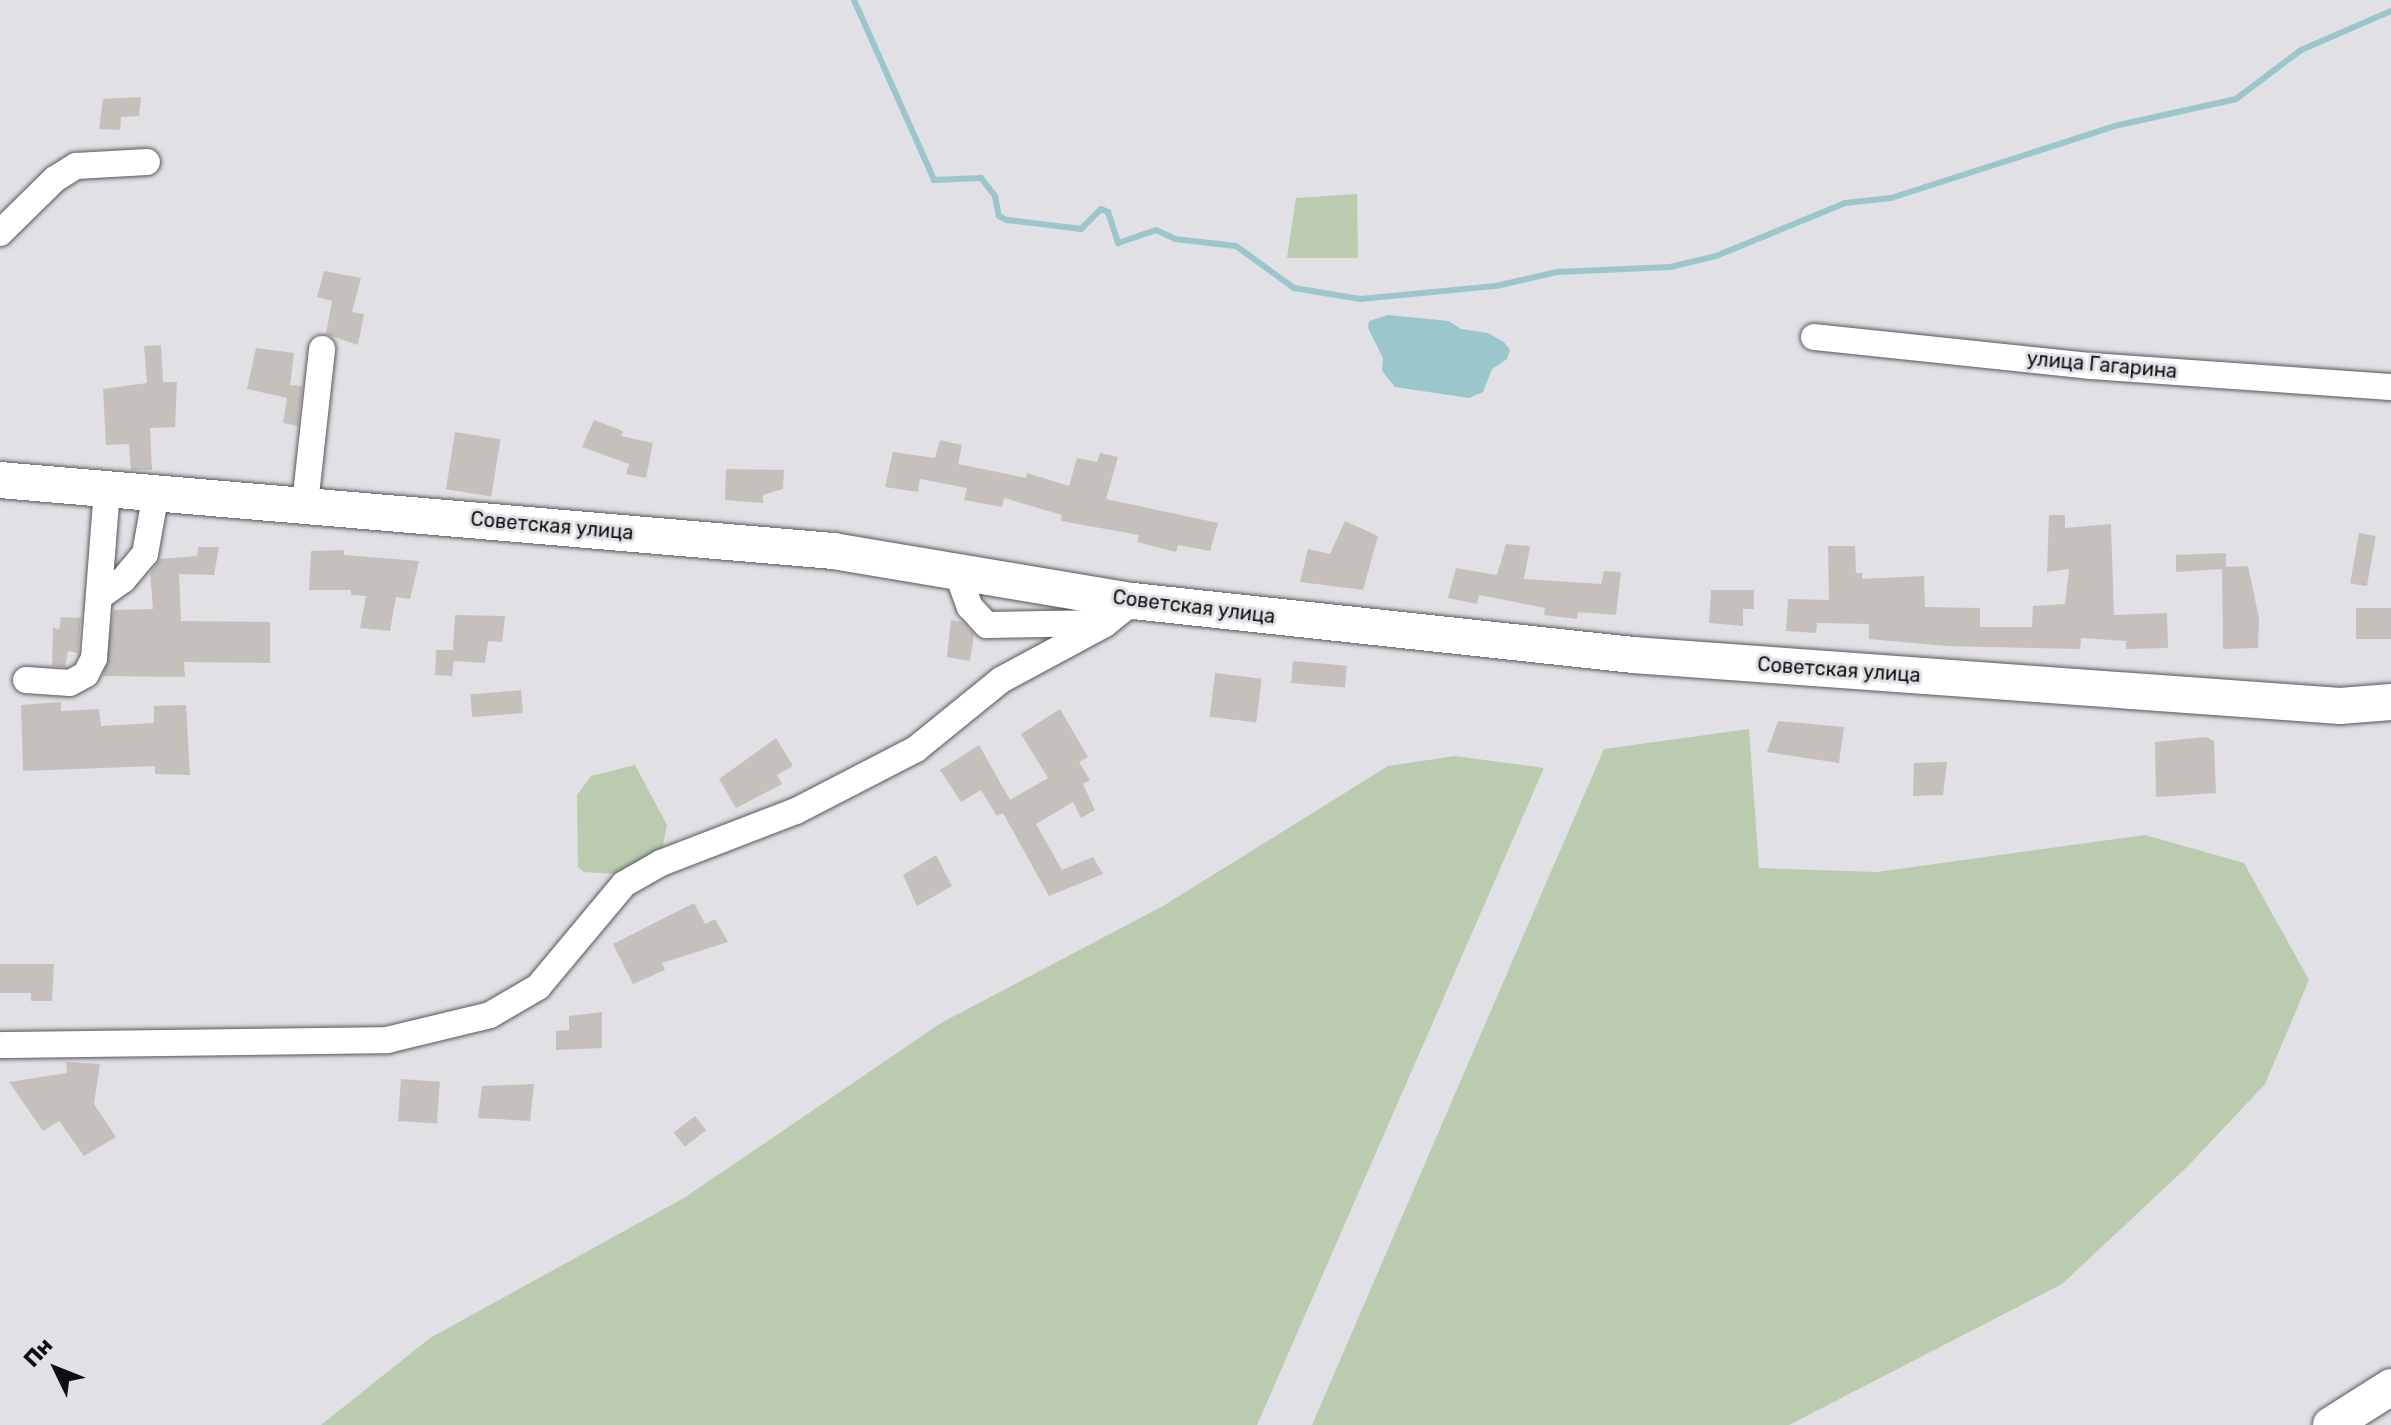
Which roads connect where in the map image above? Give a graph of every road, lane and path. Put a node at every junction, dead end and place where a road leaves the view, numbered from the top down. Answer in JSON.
{"nodes":[{"id":1,"x":147,"y":162,"type":"dead end"},
{"id":2,"x":0,"y":233,"type":"edge"},
{"id":3,"x":1814,"y":337,"type":"dead end"},
{"id":4,"x":322,"y":349,"type":"dead end"},
{"id":5,"x":2391,"y":387,"type":"edge"},
{"id":6,"x":0,"y":480,"type":"edge"},
{"id":7,"x":107,"y":489,"type":"junction"},
{"id":8,"x":156,"y":493,"type":"junction"},
{"id":9,"x":305,"y":504,"type":"junction"},
{"id":10,"x":957,"y":572,"type":"junction"},
{"id":11,"x":100,"y":596,"type":"junction"},
{"id":12,"x":1133,"y":601,"type":"junction"},
{"id":13,"x":1105,"y":624,"type":"junction"},
{"id":14,"x":1009,"y":628,"type":"junction"},
{"id":15,"x":1014,"y":672,"type":"junction"},
{"id":16,"x":26,"y":680,"type":"dead end"},
{"id":17,"x":2391,"y":702,"type":"edge"},
{"id":18,"x":0,"y":1045,"type":"edge"},
{"id":19,"x":2391,"y":1387,"type":"edge"},
{"id":20,"x":2331,"y":1425,"type":"edge"}],
"edges":[{"from":1,"to":2,"type":"street"},
{"from":3,"to":5,"type":"street","name":"улица Гагарина"},
{"from":4,"to":9,"type":"street"},
{"from":6,"to":7,"type":"main road","name":"Советская улица"},
{"from":7,"to":8,"type":"main road","name":"Советская улица"},
{"from":7,"to":11,"type":"street"},
{"from":8,"to":9,"type":"main road","name":"Советская улица"},
{"from":8,"to":11,"type":"street"},
{"from":9,"to":10,"type":"main road","name":"Советская улица"},
{"from":10,"to":12,"type":"main road","name":"Советская улица"},
{"from":10,"to":14,"type":"street"},
{"from":11,"to":16,"type":"street"},
{"from":12,"to":13,"type":"street"},
{"from":12,"to":17,"type":"main road","name":"Советская улица"},
{"from":13,"to":14,"type":"street"},
{"from":13,"to":15,"type":"street"},
{"from":14,"to":15,"type":"street"},
{"from":15,"to":18,"type":"street"},
{"from":19,"to":20,"type":"main road"}]}
